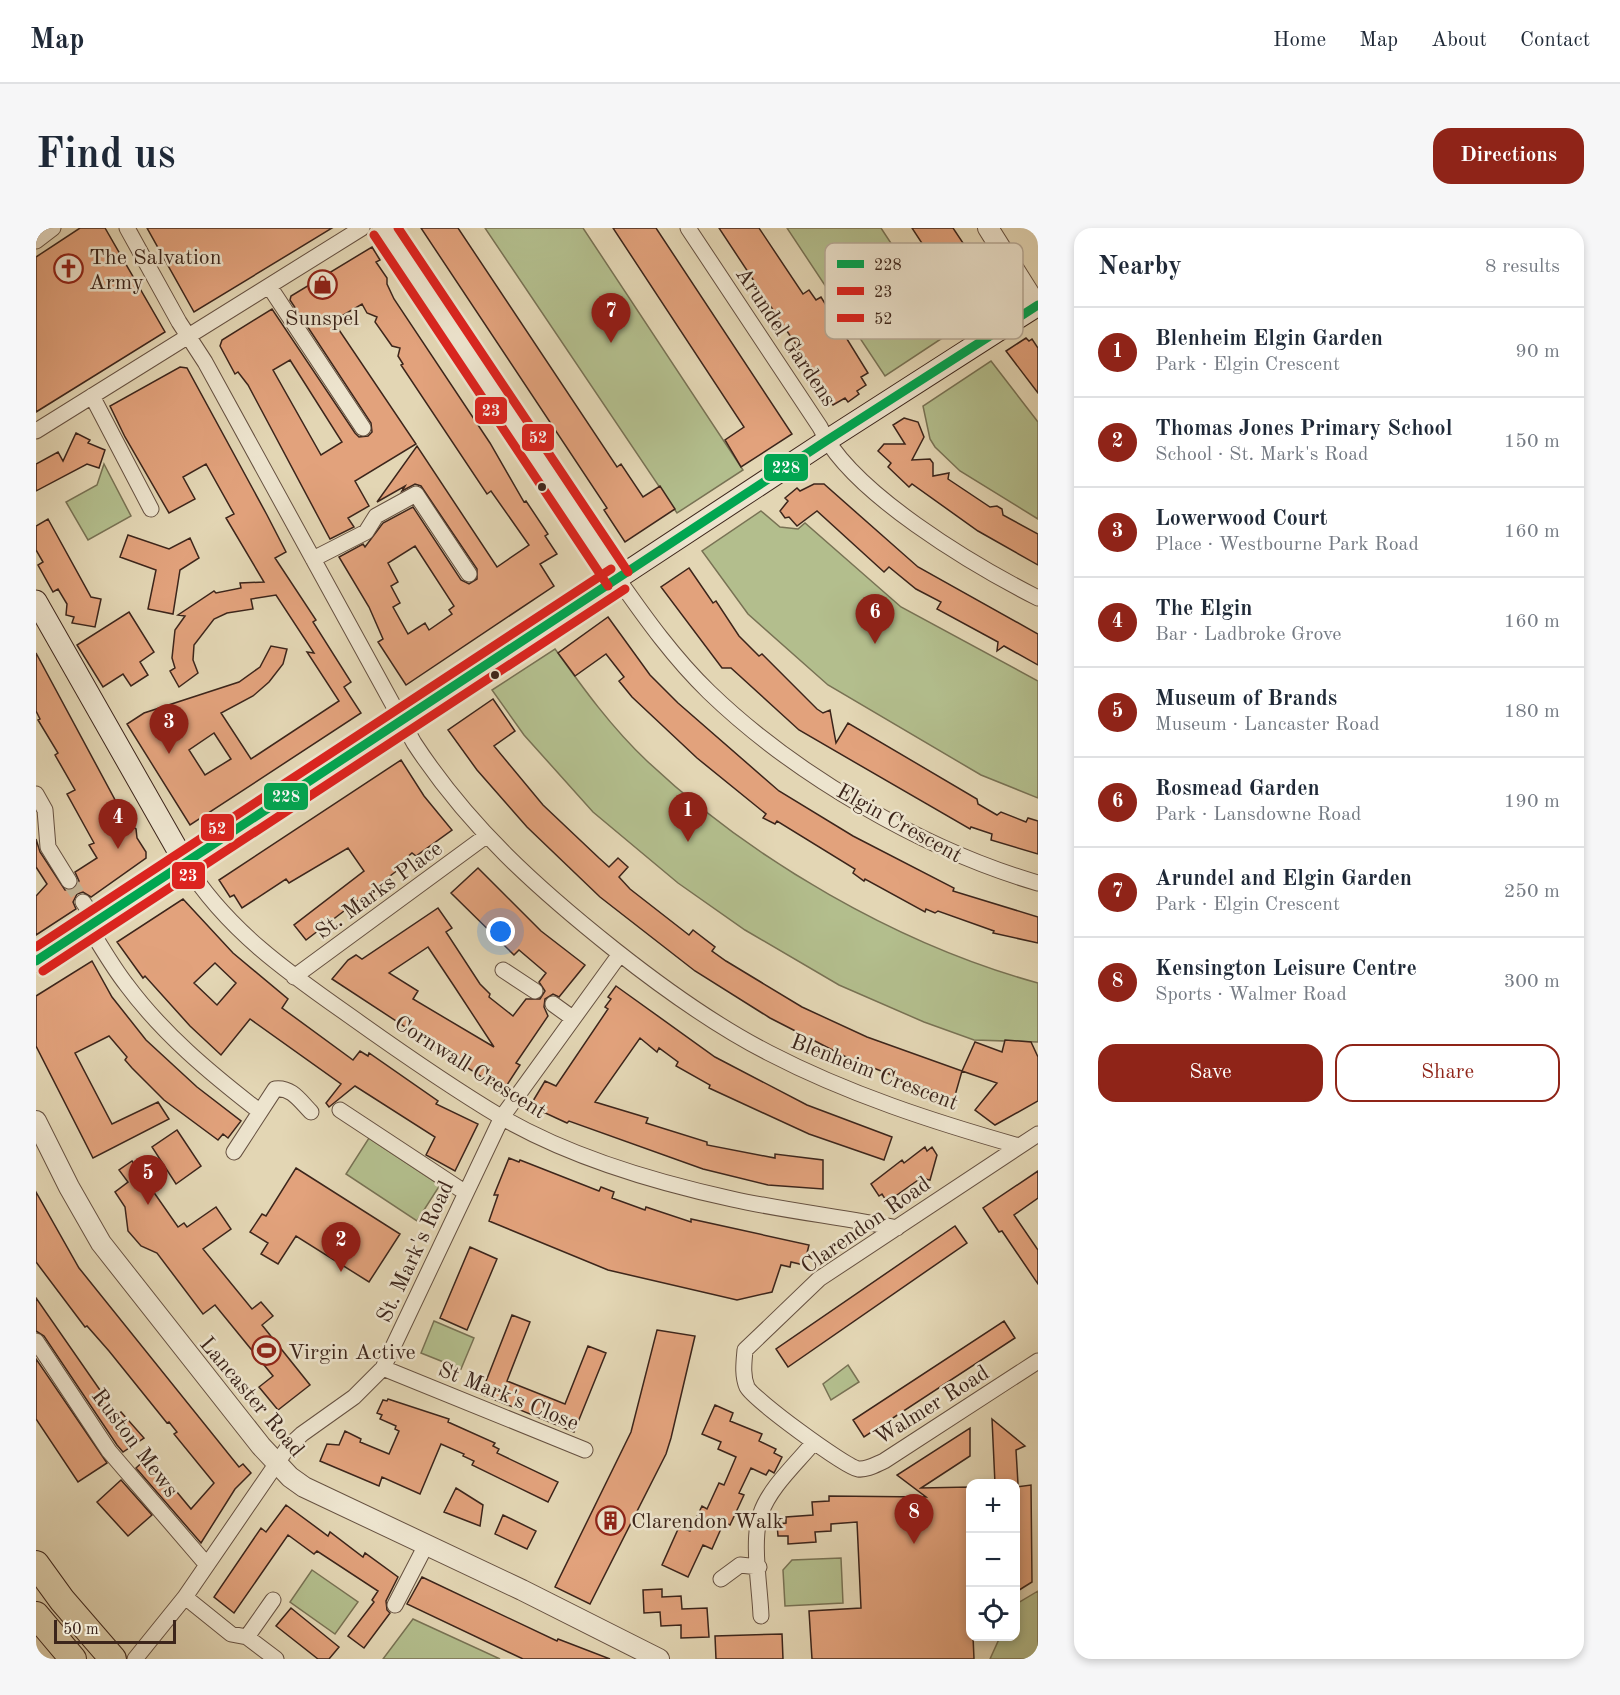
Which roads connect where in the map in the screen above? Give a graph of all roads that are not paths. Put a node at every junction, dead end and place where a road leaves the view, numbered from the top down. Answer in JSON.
{"nodes":[{"id":1,"x":53,"y":228,"type":"edge"},
{"id":2,"x":127,"y":228,"type":"edge"},
{"id":3,"x":362,"y":228,"type":"edge"},
{"id":4,"x":384,"y":228,"type":"edge"},
{"id":5,"x":688,"y":228,"type":"edge"},
{"id":6,"x":988,"y":228,"type":"edge"},
{"id":7,"x":36,"y":241,"type":"edge"},
{"id":8,"x":998,"y":243,"type":"edge"},
{"id":9,"x":1023,"y":283,"type":"edge"},
{"id":10,"x":269,"y":286,"type":"junction"},
{"id":11,"x":1038,"y":306,"type":"edge"},
{"id":12,"x":1023,"y":316,"type":"edge"},
{"id":13,"x":188,"y":336,"type":"junction"},
{"id":14,"x":986,"y":339,"type":"edge"},
{"id":15,"x":92,"y":396,"type":"junction"},
{"id":16,"x":363,"y":428,"type":"dead end"},
{"id":17,"x":36,"y":431,"type":"edge"},
{"id":18,"x":826,"y":441,"type":"junction"},
{"id":19,"x":151,"y":509,"type":"dead end"},
{"id":20,"x":314,"y":559,"type":"junction"},
{"id":21,"x":469,"y":574,"type":"dead end"},
{"id":22,"x":618,"y":579,"type":"junction"},
{"id":23,"x":1038,"y":598,"type":"edge"},
{"id":24,"x":36,"y":601,"type":"edge"},
{"id":25,"x":402,"y":721,"type":"junction"},
{"id":26,"x":36,"y":794,"type":"edge"},
{"id":27,"x":486,"y":836,"type":"junction"},
{"id":28,"x":185,"y":863,"type":"junction"},
{"id":29,"x":69,"y":881,"type":"tunnel mouth"},
{"id":30,"x":1038,"y":884,"type":"edge"},
{"id":31,"x":83,"y":902,"type":"tunnel mouth"},
{"id":32,"x":92,"y":923,"type":"junction"},
{"id":33,"x":620,"y":954,"type":"junction"},
{"id":34,"x":36,"y":961,"type":"edge"},
{"id":35,"x":504,"y":970,"type":"dead end"},
{"id":36,"x":294,"y":977,"type":"junction"},
{"id":37,"x":535,"y":991,"type":"dead end"},
{"id":38,"x":553,"y":1004,"type":"dead end"},
{"id":39,"x":572,"y":1017,"type":"junction"},
{"id":40,"x":340,"y":1110,"type":"dead end"},
{"id":41,"x":259,"y":1111,"type":"junction"},
{"id":42,"x":311,"y":1112,"type":"dead end"},
{"id":43,"x":502,"y":1117,"type":"junction"},
{"id":44,"x":36,"y":1121,"type":"edge"},
{"id":45,"x":1038,"y":1134,"type":"edge"},
{"id":46,"x":1019,"y":1146,"type":"junction"},
{"id":47,"x":234,"y":1152,"type":"dead end"},
{"id":48,"x":466,"y":1194,"type":"junction"},
{"id":49,"x":897,"y":1228,"type":"junction"},
{"id":50,"x":36,"y":1341,"type":"edge"},
{"id":51,"x":1036,"y":1367,"type":"edge"},
{"id":52,"x":383,"y":1368,"type":"junction"},
{"id":53,"x":744,"y":1372,"type":"joint"},
{"id":54,"x":814,"y":1442,"type":"junction"},
{"id":55,"x":585,"y":1450,"type":"dead end"},
{"id":56,"x":276,"y":1462,"type":"junction"},
{"id":57,"x":426,"y":1545,"type":"junction"},
{"id":58,"x":36,"y":1564,"type":"edge"},
{"id":59,"x":207,"y":1564,"type":"junction"},
{"id":60,"x":759,"y":1567,"type":"junction"},
{"id":61,"x":721,"y":1579,"type":"dead end"},
{"id":62,"x":185,"y":1597,"type":"junction"},
{"id":63,"x":273,"y":1600,"type":"dead end"},
{"id":64,"x":395,"y":1605,"type":"dead end"},
{"id":65,"x":36,"y":1615,"type":"edge"},
{"id":66,"x":761,"y":1616,"type":"dead end"},
{"id":67,"x":247,"y":1637,"type":"junction"},
{"id":68,"x":74,"y":1659,"type":"edge"},
{"id":69,"x":113,"y":1659,"type":"edge"},
{"id":70,"x":135,"y":1659,"type":"edge"},
{"id":71,"x":276,"y":1659,"type":"edge"},
{"id":72,"x":659,"y":1659,"type":"edge"}],
"edges":[{"from":1,"to":7,"type":"street"},
{"from":2,"to":13,"type":"street","name":"Blenheim Crescent"},
{"from":3,"to":10,"type":"street"},
{"from":4,"to":22,"type":"main road","name":"Elgin Crescent"},
{"from":5,"to":18,"type":"street","name":"Arundel Gardens"},
{"from":6,"to":8,"type":"street"},
{"from":9,"to":11,"type":"street"},
{"from":10,"to":13,"type":"street"},
{"from":10,"to":16,"type":"street"},
{"from":11,"to":12,"type":"main road"},
{"from":13,"to":15,"type":"street"},
{"from":13,"to":20,"type":"street","name":"Blenheim Crescent"},
{"from":14,"to":18,"type":"main road"},
{"from":15,"to":17,"type":"street"},
{"from":15,"to":19,"type":"street"},
{"from":18,"to":22,"type":"main road"},
{"from":18,"to":23,"type":"street","name":"Arundel Gardens"},
{"from":20,"to":21,"type":"street"},
{"from":20,"to":25,"type":"street","name":"Blenheim Crescent"},
{"from":22,"to":25,"type":"main road"},
{"from":22,"to":30,"type":"street","name":"Elgin Crescent"},
{"from":24,"to":28,"type":"main road"},
{"from":25,"to":27,"type":"street","name":"Blenheim Crescent"},
{"from":25,"to":28,"type":"main road"},
{"from":26,"to":29,"type":"street"},
{"from":27,"to":33,"type":"street","name":"Blenheim Crescent"},
{"from":27,"to":36,"type":"street","name":"St. Marks Place"},
{"from":28,"to":32,"type":"main road"},
{"from":28,"to":36,"type":"street","name":"Cornwall Crescent"},
{"from":31,"to":32,"type":"street"},
{"from":32,"to":34,"type":"main road"},
{"from":32,"to":41,"type":"street"},
{"from":33,"to":39,"type":"street","name":"St. Mark's Road"},
{"from":33,"to":46,"type":"street","name":"Blenheim Crescent"},
{"from":35,"to":37,"type":"street"},
{"from":36,"to":43,"type":"street","name":"Cornwall Crescent"},
{"from":38,"to":39,"type":"street"},
{"from":39,"to":43,"type":"street","name":"St. Mark's Road"},
{"from":40,"to":48,"type":"street"},
{"from":41,"to":42,"type":"street"},
{"from":41,"to":47,"type":"street"},
{"from":43,"to":48,"type":"street","name":"St. Mark's Road"},
{"from":43,"to":49,"type":"street","name":"Cornwall Crescent"},
{"from":44,"to":56,"type":"street","name":"Lancaster Road"},
{"from":45,"to":46,"type":"street","name":"Clarendon Road"},
{"from":46,"to":49,"type":"street","name":"Clarendon Road"},
{"from":48,"to":52,"type":"street","name":"St. Mark's Road"},
{"from":49,"to":53,"type":"street","name":"Clarendon Road"},
{"from":50,"to":59,"type":"street","name":"Ruston Mews"},
{"from":51,"to":54,"type":"street","name":"Walmer Road"},
{"from":52,"to":55,"type":"street","name":"St Mark's Close"},
{"from":52,"to":56,"type":"street","name":"St. Mark's Road"},
{"from":53,"to":54,"type":"street","name":"Walmer Road"},
{"from":54,"to":60,"type":"street"},
{"from":56,"to":57,"type":"street","name":"Lancaster Road"},
{"from":56,"to":59,"type":"street","name":"St. Mark's Road"},
{"from":57,"to":64,"type":"street"},
{"from":57,"to":72,"type":"street","name":"Lancaster Road"},
{"from":58,"to":69,"type":"highway"},
{"from":59,"to":62,"type":"street","name":"St. Mark's Road"},
{"from":60,"to":61,"type":"street"},
{"from":60,"to":66,"type":"street"},
{"from":62,"to":67,"type":"street"},
{"from":62,"to":70,"type":"street","name":"St. Mark's Road"},
{"from":63,"to":67,"type":"street"},
{"from":65,"to":68,"type":"highway"},
{"from":67,"to":71,"type":"street"}]}
